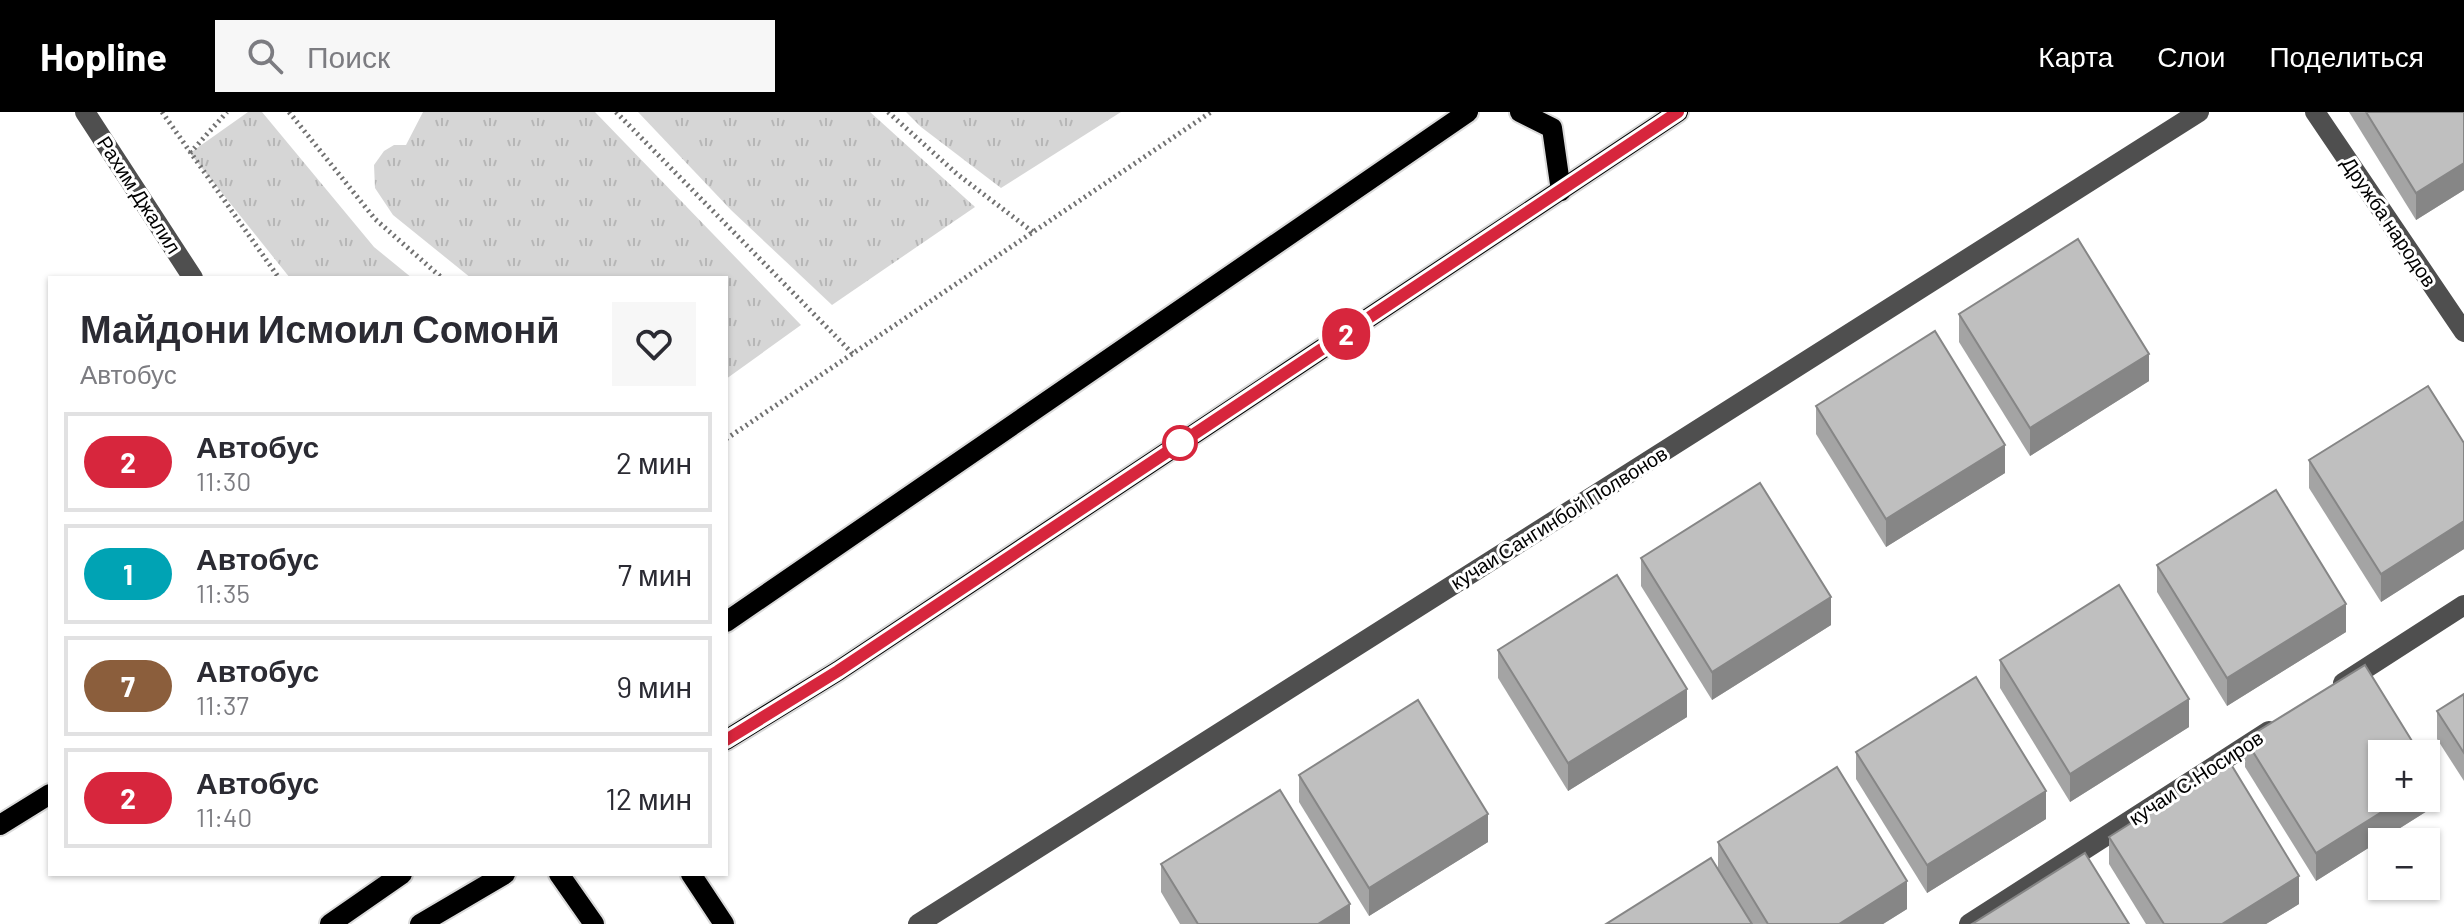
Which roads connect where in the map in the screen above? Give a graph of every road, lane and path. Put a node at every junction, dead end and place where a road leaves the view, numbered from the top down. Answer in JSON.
{"nodes":[{"id":1,"x":85,"y":112,"type":"edge"},
{"id":2,"x":162,"y":112,"type":"edge"},
{"id":3,"x":227,"y":112,"type":"edge"},
{"id":4,"x":289,"y":112,"type":"edge"},
{"id":5,"x":616,"y":112,"type":"edge"},
{"id":6,"x":888,"y":112,"type":"edge"},
{"id":7,"x":1210,"y":112,"type":"edge"},
{"id":8,"x":1468,"y":112,"type":"edge"},
{"id":9,"x":1520,"y":112,"type":"edge"},
{"id":10,"x":1678,"y":112,"type":"edge"},
{"id":11,"x":2199,"y":112,"type":"edge"},
{"id":12,"x":2315,"y":112,"type":"edge"},
{"id":13,"x":190,"y":153,"type":"junction"},
{"id":14,"x":1561,"y":191,"type":"junction"},
{"id":15,"x":1033,"y":232,"type":"junction"},
{"id":16,"x":192,"y":276,"type":"edge"},
{"id":17,"x":278,"y":276,"type":"edge"},
{"id":18,"x":440,"y":276,"type":"edge"},
{"id":19,"x":2464,"y":332,"type":"edge"},
{"id":20,"x":853,"y":354,"type":"junction"},
{"id":21,"x":728,"y":438,"type":"edge"},
{"id":22,"x":2464,"y":605,"type":"edge"},
{"id":23,"x":728,"y":621,"type":"edge"},
{"id":24,"x":2330,"y":691,"type":"edge"},
{"id":25,"x":2290,"y":717,"type":"edge"},
{"id":26,"x":728,"y":739,"type":"edge"},
{"id":27,"x":48,"y":795,"type":"edge"},
{"id":28,"x":0,"y":825,"type":"edge"},
{"id":29,"x":399,"y":876,"type":"edge"},
{"id":30,"x":502,"y":876,"type":"edge"},
{"id":31,"x":560,"y":876,"type":"edge"},
{"id":32,"x":696,"y":881,"type":"edge"},
{"id":33,"x":330,"y":924,"type":"edge"},
{"id":34,"x":420,"y":924,"type":"edge"},
{"id":35,"x":594,"y":924,"type":"edge"},
{"id":36,"x":724,"y":924,"type":"edge"},
{"id":37,"x":918,"y":924,"type":"edge"},
{"id":38,"x":1969,"y":924,"type":"edge"}],
"edges":[{"from":1,"to":16,"type":"street","name":"Рахим Джалил"},
{"from":2,"to":13,"type":"path"},
{"from":3,"to":13,"type":"path"},
{"from":4,"to":18,"type":"path"},
{"from":5,"to":20,"type":"path"},
{"from":6,"to":15,"type":"path"},
{"from":7,"to":15,"type":"path"},
{"from":8,"to":23,"type":"main road"},
{"from":9,"to":14,"type":"main road"},
{"from":10,"to":14,"type":"main road"},
{"from":11,"to":37,"type":"street","name":"кучаи Сангинбой Полвонов"},
{"from":12,"to":19,"type":"street","name":"Дружба народов"},
{"from":13,"to":17,"type":"path"},
{"from":14,"to":26,"type":"main road"},
{"from":15,"to":20,"type":"path"},
{"from":20,"to":21,"type":"path"},
{"from":22,"to":24,"type":"street"},
{"from":25,"to":38,"type":"street","name":"кучаи С.Носиров"},
{"from":27,"to":28,"type":"main road"},
{"from":29,"to":33,"type":"main road"},
{"from":30,"to":34,"type":"main road"},
{"from":31,"to":35,"type":"main road"},
{"from":32,"to":36,"type":"main road"}]}
